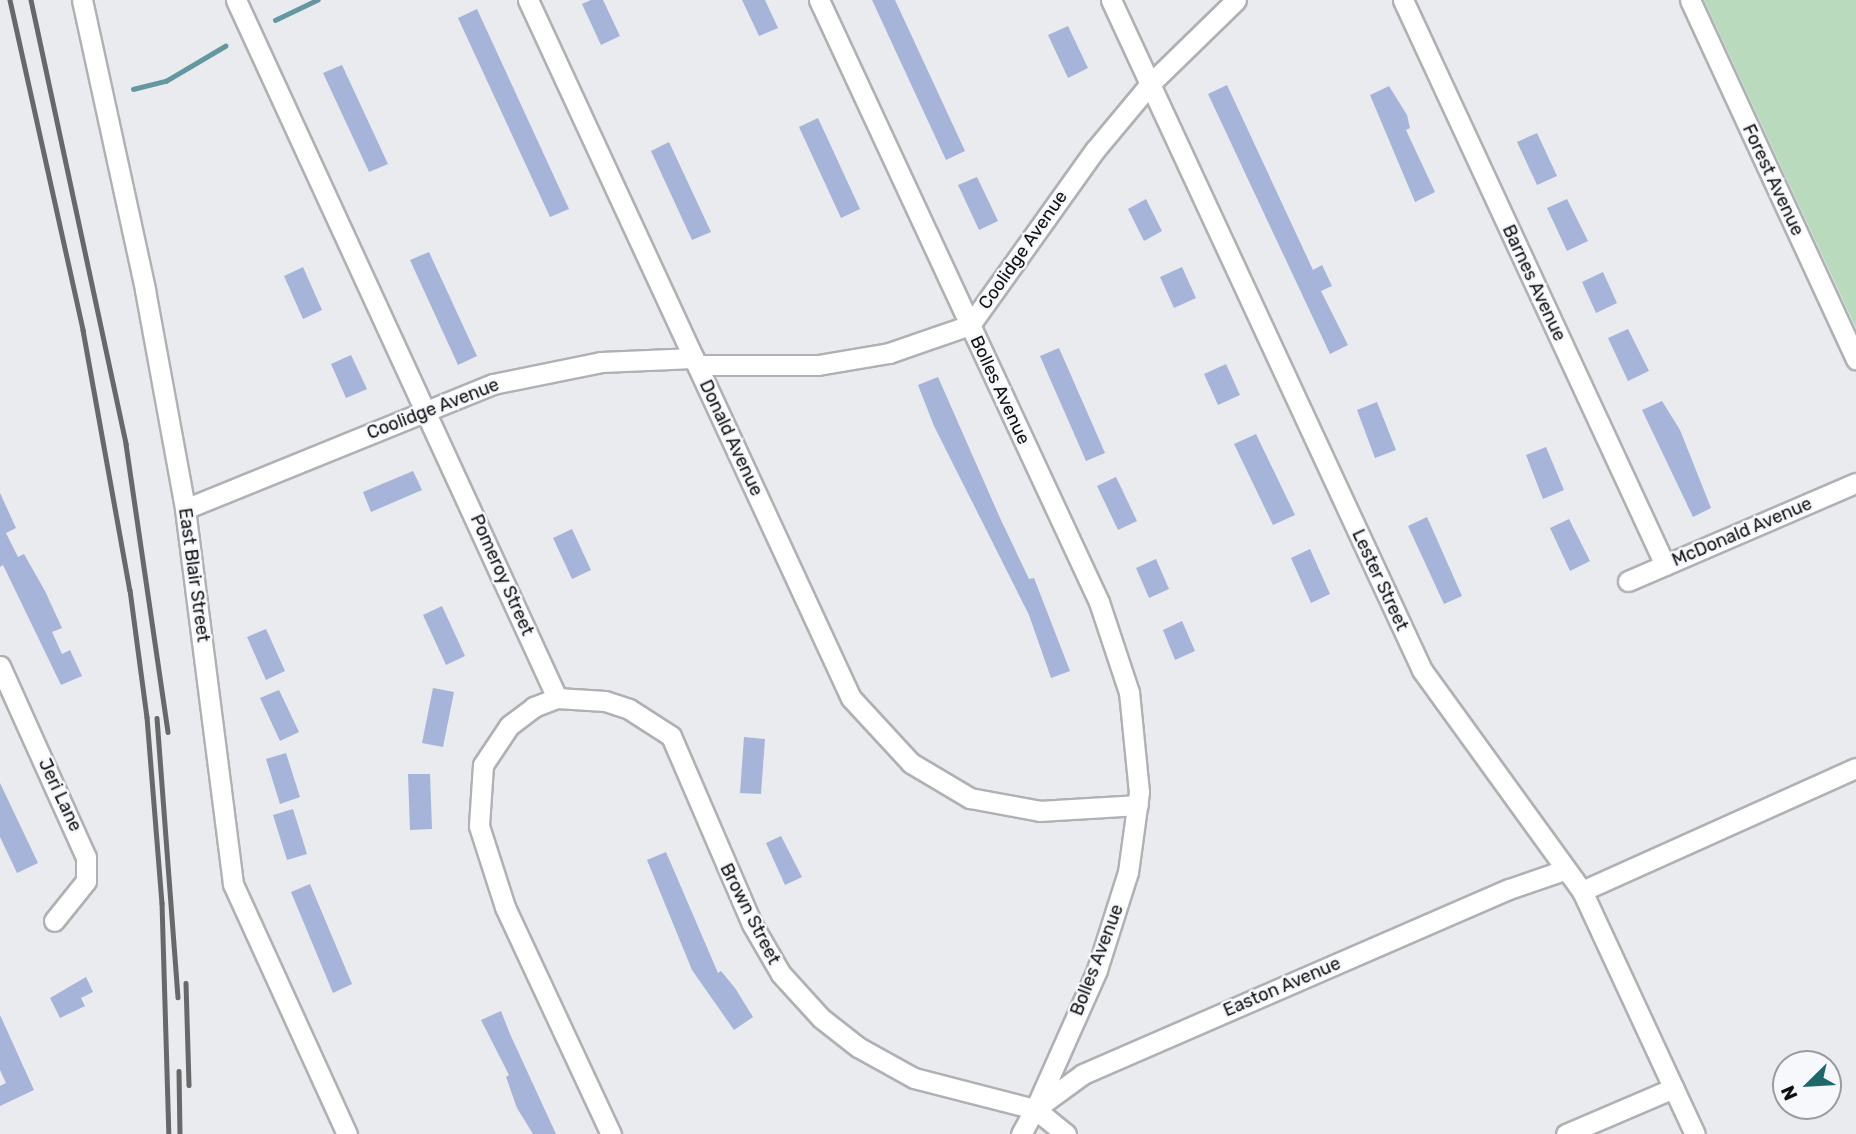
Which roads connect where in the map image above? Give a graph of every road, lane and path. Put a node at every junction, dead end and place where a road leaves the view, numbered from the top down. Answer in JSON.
{"nodes":[{"id":1,"x":82,"y":0,"type":"edge"},
{"id":2,"x":236,"y":0,"type":"edge"},
{"id":3,"x":527,"y":0,"type":"edge"},
{"id":4,"x":820,"y":0,"type":"edge"},
{"id":5,"x":1111,"y":0,"type":"edge"},
{"id":6,"x":1236,"y":0,"type":"edge"},
{"id":7,"x":1403,"y":0,"type":"edge"},
{"id":8,"x":1690,"y":0,"type":"edge"},
{"id":9,"x":1150,"y":84,"type":"junction"},
{"id":10,"x":970,"y":325,"type":"junction"},
{"id":11,"x":1856,"y":359,"type":"edge"},
{"id":12,"x":696,"y":361,"type":"junction"},
{"id":13,"x":426,"y":410,"type":"junction"},
{"id":14,"x":1856,"y":483,"type":"edge"},
{"id":15,"x":185,"y":509,"type":"junction"},
{"id":16,"x":1665,"y":565,"type":"junction"},
{"id":17,"x":1628,"y":581,"type":"dead end"},
{"id":18,"x":0,"y":666,"type":"edge"},
{"id":19,"x":557,"y":698,"type":"junction"},
{"id":20,"x":1856,"y":768,"type":"edge"},
{"id":21,"x":1138,"y":799,"type":"junction"},
{"id":22,"x":1564,"y":870,"type":"junction"},
{"id":23,"x":1582,"y":891,"type":"junction"},
{"id":24,"x":54,"y":921,"type":"dead end"},
{"id":25,"x":1674,"y":1087,"type":"junction"},
{"id":26,"x":1035,"y":1109,"type":"junction"},
{"id":27,"x":347,"y":1134,"type":"edge"},
{"id":28,"x":611,"y":1134,"type":"edge"},
{"id":29,"x":1021,"y":1134,"type":"edge"},
{"id":30,"x":1066,"y":1134,"type":"edge"},
{"id":31,"x":1566,"y":1134,"type":"edge"},
{"id":32,"x":1695,"y":1134,"type":"edge"}],
"edges":[{"from":1,"to":15,"type":"street","name":"East Blair Street"},
{"from":2,"to":13,"type":"street","name":"Pomeroy Street"},
{"from":3,"to":12,"type":"street","name":"Donald Avenue"},
{"from":4,"to":10,"type":"street","name":"Bolles Avenue"},
{"from":5,"to":9,"type":"street","name":"Lester Street"},
{"from":6,"to":9,"type":"street","name":"Coolidge Avenue"},
{"from":7,"to":16,"type":"street","name":"Barnes Avenue"},
{"from":8,"to":11,"type":"street","name":"Forest Avenue"},
{"from":9,"to":10,"type":"street","name":"Coolidge Avenue"},
{"from":9,"to":22,"type":"street","name":"Lester Street"},
{"from":10,"to":12,"type":"street","name":"Coolidge Avenue"},
{"from":10,"to":21,"type":"street","name":"Bolles Avenue"},
{"from":12,"to":13,"type":"street","name":"Coolidge Avenue"},
{"from":12,"to":21,"type":"street","name":"Donald Avenue"},
{"from":13,"to":15,"type":"street","name":"Coolidge Avenue"},
{"from":13,"to":19,"type":"street","name":"Pomeroy Street"},
{"from":14,"to":16,"type":"street","name":"McDonald Avenue"},
{"from":15,"to":27,"type":"street","name":"East Blair Street"},
{"from":16,"to":17,"type":"street","name":"McDonald Avenue"},
{"from":18,"to":24,"type":"street","name":"Jeri Lane"},
{"from":19,"to":26,"type":"street","name":"Brown Street"},
{"from":19,"to":28,"type":"street"},
{"from":20,"to":23,"type":"street"},
{"from":21,"to":26,"type":"street","name":"Bolles Avenue"},
{"from":22,"to":23,"type":"street","name":"Lester Street"},
{"from":22,"to":26,"type":"street","name":"Easton Avenue"},
{"from":23,"to":25,"type":"street","name":"Lester Street"},
{"from":25,"to":31,"type":"street"},
{"from":25,"to":32,"type":"street","name":"Lester Street"},
{"from":26,"to":29,"type":"street","name":"Easton Avenue"},
{"from":26,"to":30,"type":"street","name":"Brown Street"}]}
